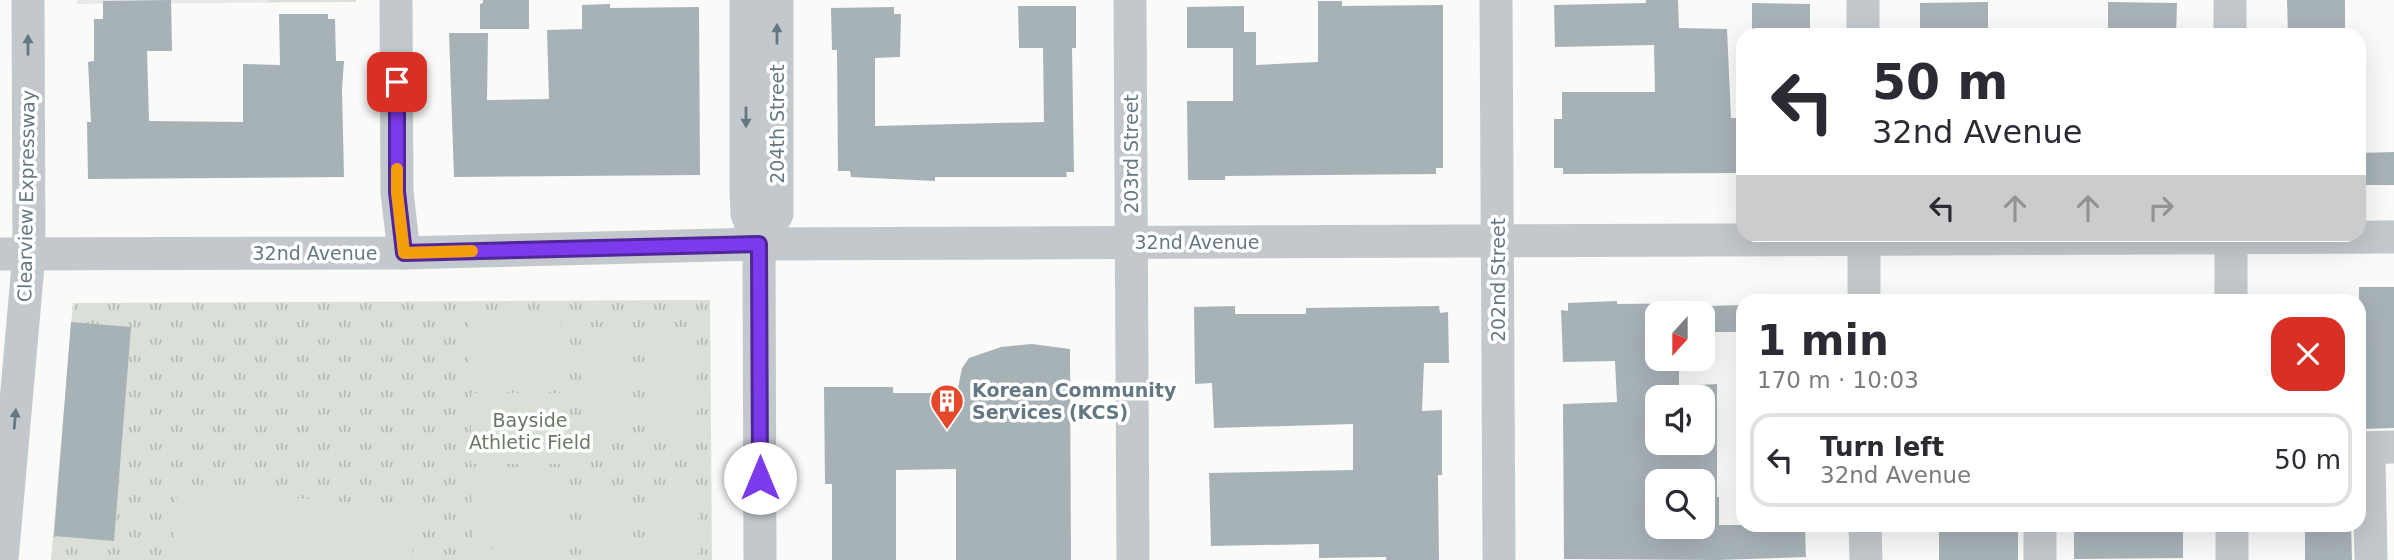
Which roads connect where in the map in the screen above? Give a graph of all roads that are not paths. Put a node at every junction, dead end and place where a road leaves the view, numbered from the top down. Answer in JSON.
{"nodes":[{"id":1,"x":28,"y":0,"type":"edge"},
{"id":2,"x":396,"y":0,"type":"edge"},
{"id":3,"x":746,"y":0,"type":"edge"},
{"id":4,"x":777,"y":0,"type":"edge"},
{"id":5,"x":1130,"y":0,"type":"edge"},
{"id":6,"x":1496,"y":0,"type":"edge"},
{"id":7,"x":1863,"y":0,"type":"edge"},
{"id":8,"x":2230,"y":0,"type":"edge"},
{"id":9,"x":1863,"y":28,"type":"edge"},
{"id":10,"x":2230,"y":28,"type":"edge"},
{"id":11,"x":2366,"y":237,"type":"edge"},
{"id":12,"x":2394,"y":237,"type":"edge"},
{"id":13,"x":1736,"y":238,"type":"edge"},
{"id":14,"x":1498,"y":241,"type":"junction"},
{"id":15,"x":1864,"y":242,"type":"edge"},
{"id":16,"x":2231,"y":242,"type":"edge"},
{"id":17,"x":1131,"y":243,"type":"junction"},
{"id":18,"x":759,"y":244,"type":"junction"},
{"id":19,"x":404,"y":253,"type":"junction"},
{"id":20,"x":14,"y":254,"type":"edge"},
{"id":21,"x":1864,"y":294,"type":"edge"},
{"id":22,"x":2231,"y":294,"type":"edge"},
{"id":23,"x":2394,"y":447,"type":"edge"},
{"id":24,"x":2366,"y":448,"type":"edge"},
{"id":25,"x":2366,"y":461,"type":"edge"},
{"id":26,"x":1865,"y":532,"type":"edge"},
{"id":27,"x":2040,"y":532,"type":"edge"},
{"id":28,"x":2232,"y":532,"type":"edge"},
{"id":29,"x":2,"y":560,"type":"edge"},
{"id":30,"x":760,"y":560,"type":"edge"},
{"id":31,"x":1133,"y":560,"type":"edge"},
{"id":32,"x":1499,"y":560,"type":"edge"},
{"id":33,"x":1866,"y":560,"type":"edge"},
{"id":34,"x":2040,"y":560,"type":"edge"},
{"id":35,"x":2232,"y":560,"type":"edge"},
{"id":36,"x":2371,"y":560,"type":"edge"}],
"edges":[{"from":20,"to":1,"type":"street","name":"Clearview Expressway","one_way":true},
{"from":2,"to":19,"type":"street"},
{"from":3,"to":18,"type":"street","name":"204th Street","one_way":true},
{"from":18,"to":4,"type":"street","name":"204th Street","one_way":true},
{"from":5,"to":17,"type":"street","name":"203rd Street"},
{"from":6,"to":14,"type":"street","name":"202nd Street"},
{"from":7,"to":9,"type":"street"},
{"from":8,"to":10,"type":"street"},
{"from":11,"to":12,"type":"street","name":"32nd Avenue"},
{"from":13,"to":14,"type":"street","name":"32nd Avenue"},
{"from":14,"to":17,"type":"street","name":"32nd Avenue"},
{"from":14,"to":32,"type":"street","name":"202nd Street"},
{"from":15,"to":21,"type":"street"},
{"from":16,"to":22,"type":"street"},
{"from":17,"to":18,"type":"street","name":"32nd Avenue"},
{"from":17,"to":31,"type":"street","name":"203rd Street"},
{"from":18,"to":19,"type":"street","name":"32nd Avenue"},
{"from":18,"to":30,"type":"street","name":"204th Street"},
{"from":19,"to":20,"type":"street","name":"32nd Avenue"},
{"from":29,"to":20,"type":"street","name":"Clearview Expressway","one_way":true},
{"from":23,"to":24,"type":"street"},
{"from":25,"to":36,"type":"street"},
{"from":26,"to":33,"type":"street"},
{"from":27,"to":34,"type":"street"},
{"from":28,"to":35,"type":"street"}]}
